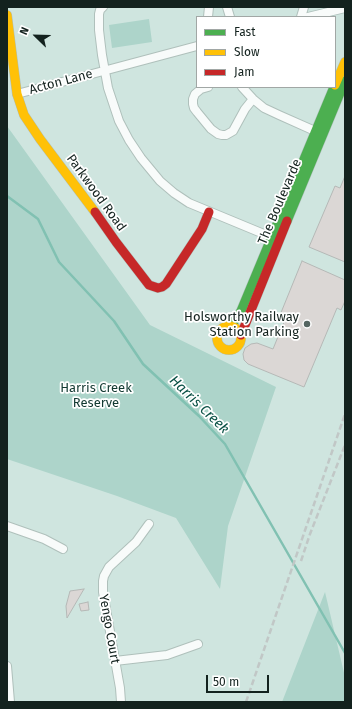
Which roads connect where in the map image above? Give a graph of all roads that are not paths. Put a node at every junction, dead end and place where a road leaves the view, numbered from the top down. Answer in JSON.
{"nodes":[{"id":1,"x":103,"y":7,"type":"edge"},
{"id":2,"x":345,"y":8,"type":"edge"},
{"id":3,"x":7,"y":15,"type":"edge"},
{"id":4,"x":312,"y":16,"type":"edge"},
{"id":5,"x":196,"y":46,"type":"edge"},
{"id":6,"x":345,"y":62,"type":"edge"},
{"id":7,"x":105,"y":71,"type":"junction"},
{"id":8,"x":345,"y":81,"type":"edge"},
{"id":9,"x":336,"y":84,"type":"edge"},
{"id":10,"x":204,"y":88,"type":"edge"},
{"id":11,"x":243,"y":88,"type":"edge"},
{"id":12,"x":334,"y":88,"type":"edge"},
{"id":13,"x":17,"y":94,"type":"junction"},
{"id":14,"x":253,"y":99,"type":"junction"},
{"id":15,"x":315,"y":131,"type":"junction"},
{"id":16,"x":209,"y":212,"type":"junction"},
{"id":17,"x":275,"y":239,"type":"junction"},
{"id":18,"x":231,"y":326,"type":"junction"},
{"id":19,"x":241,"y":335,"type":"junction"},
{"id":20,"x":149,"y":524,"type":"dead end"},
{"id":21,"x":7,"y":526,"type":"edge"},
{"id":22,"x":63,"y":549,"type":"dead end"},
{"id":23,"x":198,"y":644,"type":"dead end"},
{"id":24,"x":115,"y":662,"type":"junction"},
{"id":25,"x":7,"y":666,"type":"edge"},
{"id":26,"x":10,"y":702,"type":"edge"},
{"id":27,"x":121,"y":702,"type":"edge"}],
"edges":[{"from":1,"to":7,"type":"street"},
{"from":2,"to":4,"type":"street"},
{"from":3,"to":13,"type":"street","name":"Parkwood Road"},
{"from":5,"to":7,"type":"street","name":"Acton Lane"},
{"from":6,"to":9,"type":"street","name":"The Boulevarde"},
{"from":7,"to":13,"type":"street","name":"Acton Lane"},
{"from":7,"to":16,"type":"street"},
{"from":8,"to":17,"type":"street","name":"The Boulevarde"},
{"from":10,"to":14,"type":"street"},
{"from":11,"to":14,"type":"street"},
{"from":12,"to":15,"type":"street","name":"The Boulevarde"},
{"from":13,"to":16,"type":"street","name":"Parkwood Road"},
{"from":14,"to":15,"type":"street"},
{"from":15,"to":17,"type":"street","name":"The Boulevarde"},
{"from":16,"to":17,"type":"street"},
{"from":17,"to":18,"type":"street","name":"The Boulevarde"},
{"from":17,"to":19,"type":"street","name":"The Boulevarde"},
{"from":18,"to":19,"type":"street"},
{"from":18,"to":19,"type":"street"},
{"from":20,"to":24,"type":"street","name":"Yengo Court"},
{"from":21,"to":22,"type":"street"},
{"from":23,"to":24,"type":"street"},
{"from":24,"to":27,"type":"street","name":"Yengo Court"},
{"from":25,"to":26,"type":"street"}]}
